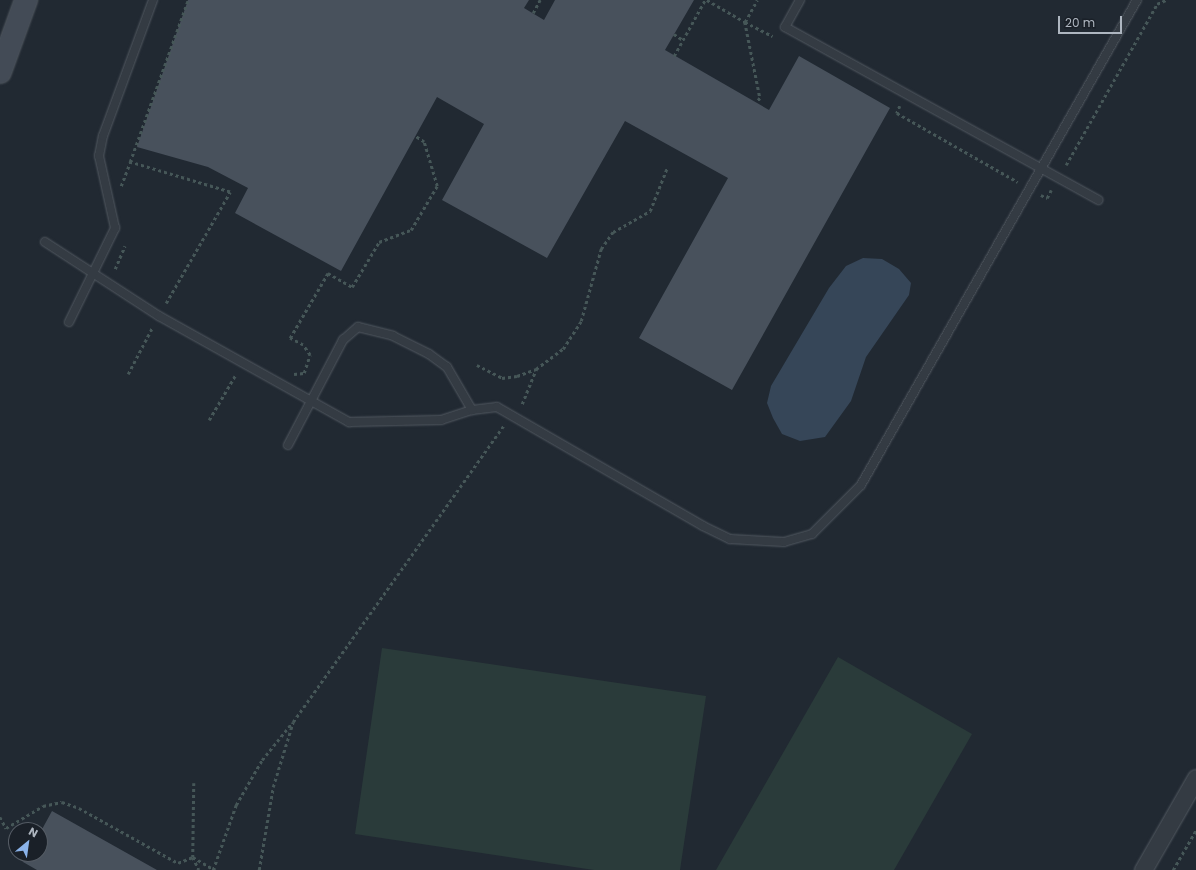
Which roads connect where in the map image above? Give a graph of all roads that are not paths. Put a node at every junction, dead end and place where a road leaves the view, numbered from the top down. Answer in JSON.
{"nodes":[{"id":1,"x":26,"y":0,"type":"edge"},
{"id":2,"x":153,"y":0,"type":"edge"},
{"id":3,"x":800,"y":0,"type":"edge"},
{"id":4,"x":1137,"y":0,"type":"edge"},
{"id":5,"x":0,"y":72,"type":"edge"},
{"id":6,"x":1040,"y":170,"type":"junction"},
{"id":7,"x":1098,"y":200,"type":"dead end"},
{"id":8,"x":45,"y":242,"type":"dead end"},
{"id":9,"x":91,"y":273,"type":"junction"},
{"id":10,"x":69,"y":322,"type":"dead end"},
{"id":11,"x":311,"y":402,"type":"junction"},
{"id":12,"x":472,"y":410,"type":"junction"},
{"id":13,"x":288,"y":445,"type":"dead end"},
{"id":14,"x":1196,"y":778,"type":"edge"},
{"id":15,"x":1143,"y":870,"type":"edge"}],
"edges":[{"from":1,"to":5,"type":"main road"},
{"from":2,"to":9,"type":"lane"},
{"from":3,"to":6,"type":"lane"},
{"from":4,"to":6,"type":"lane"},
{"from":6,"to":7,"type":"lane"},
{"from":6,"to":12,"type":"lane"},
{"from":8,"to":9,"type":"lane"},
{"from":9,"to":10,"type":"lane"},
{"from":9,"to":11,"type":"lane"},
{"from":11,"to":12,"type":"lane"},
{"from":11,"to":12,"type":"lane"},
{"from":11,"to":13,"type":"lane"},
{"from":14,"to":15,"type":"street"}]}
